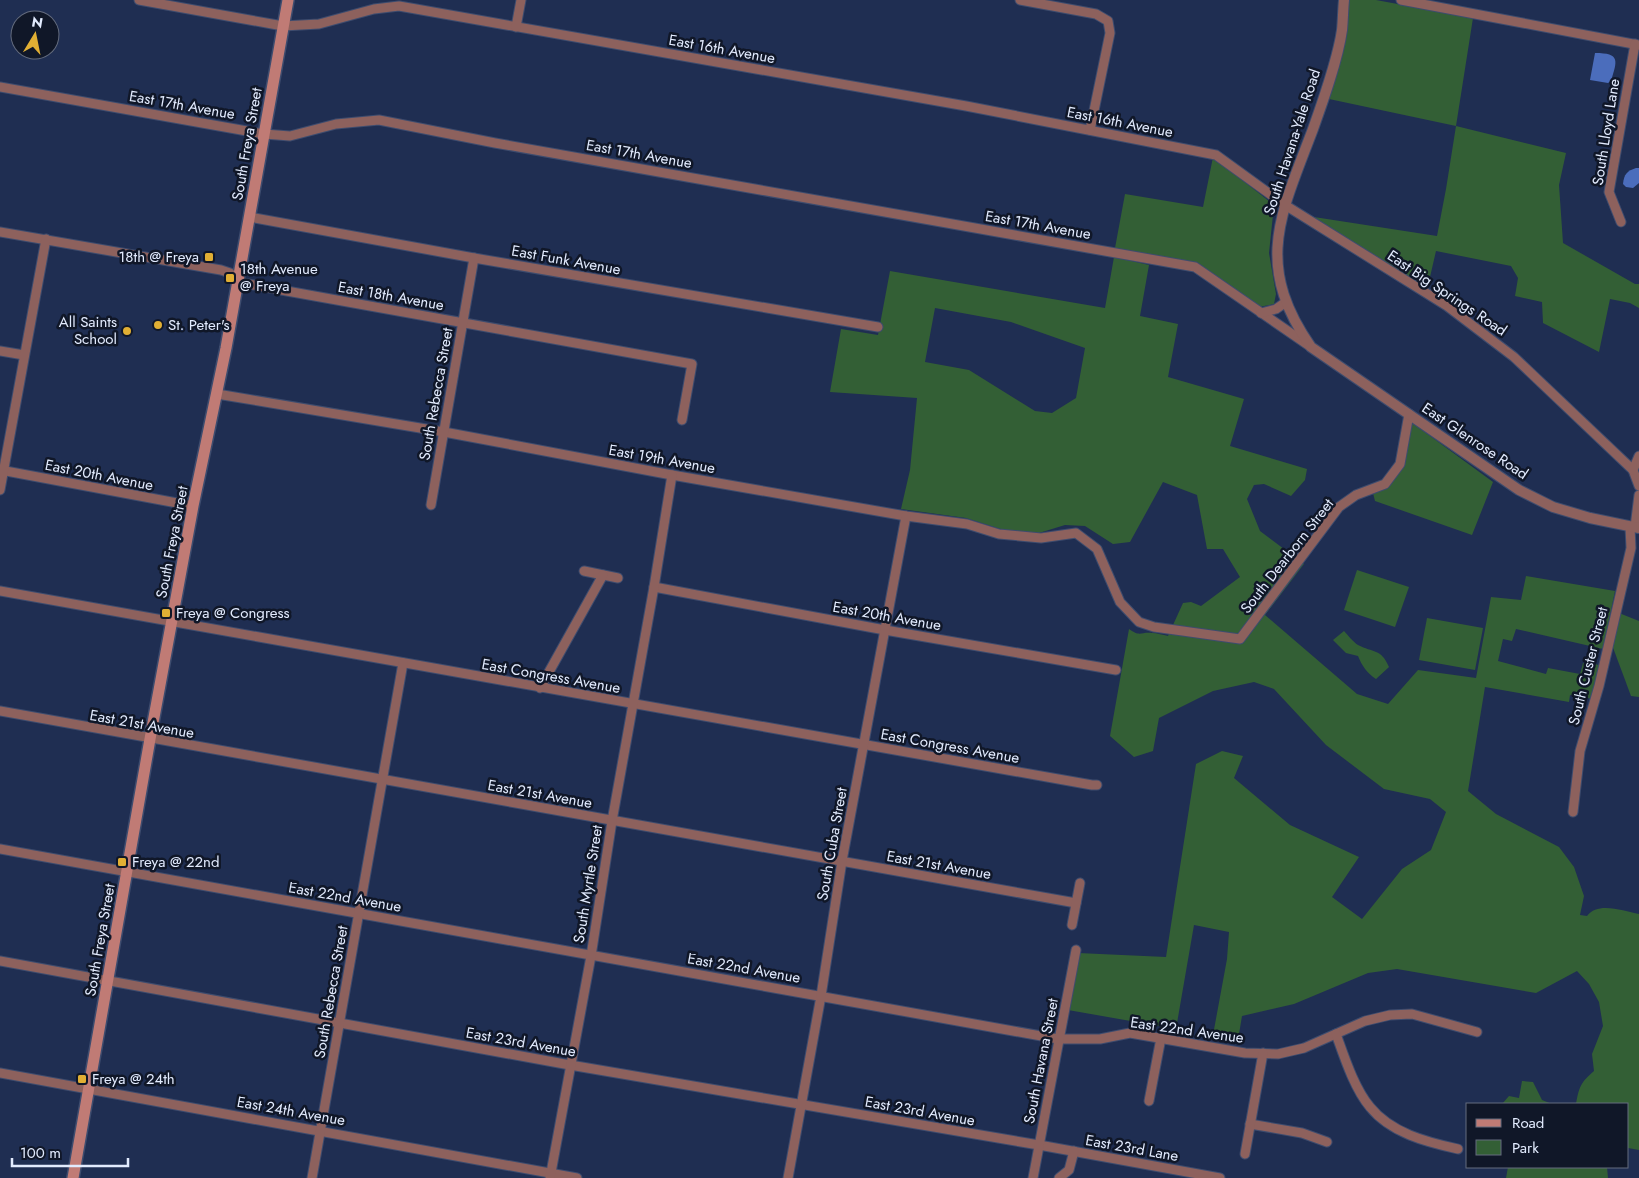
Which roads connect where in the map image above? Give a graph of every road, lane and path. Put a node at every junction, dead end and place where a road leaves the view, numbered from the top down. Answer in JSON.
{"nodes":[{"id":1,"x":139,"y":0,"type":"edge"},
{"id":2,"x":288,"y":0,"type":"edge"},
{"id":3,"x":520,"y":0,"type":"edge"},
{"id":4,"x":1020,"y":0,"type":"edge"},
{"id":5,"x":1344,"y":0,"type":"edge"},
{"id":6,"x":1401,"y":0,"type":"edge"},
{"id":7,"x":283,"y":26,"type":"junction"},
{"id":8,"x":516,"y":27,"type":"junction"},
{"id":9,"x":1637,"y":45,"type":"edge"},
{"id":10,"x":0,"y":87,"type":"edge"},
{"id":11,"x":1090,"y":130,"type":"junction"},
{"id":12,"x":264,"y":134,"type":"junction"},
{"id":13,"x":1285,"y":205,"type":"junction"},
{"id":14,"x":250,"y":217,"type":"junction"},
{"id":15,"x":1621,"y":222,"type":"dead end"},
{"id":16,"x":0,"y":232,"type":"edge"},
{"id":17,"x":46,"y":239,"type":"junction"},
{"id":18,"x":474,"y":258,"type":"junction"},
{"id":19,"x":237,"y":282,"type":"junction"},
{"id":20,"x":1286,"y":302,"type":"junction"},
{"id":21,"x":1260,"y":313,"type":"junction"},
{"id":22,"x":463,"y":322,"type":"junction"},
{"id":23,"x":878,"y":327,"type":"dead end"},
{"id":24,"x":1312,"y":347,"type":"junction"},
{"id":25,"x":0,"y":350,"type":"edge"},
{"id":26,"x":24,"y":355,"type":"junction"},
{"id":27,"x":217,"y":394,"type":"junction"},
{"id":28,"x":1409,"y":414,"type":"junction"},
{"id":29,"x":682,"y":420,"type":"dead end"},
{"id":30,"x":444,"y":432,"type":"junction"},
{"id":31,"x":1639,"y":456,"type":"edge"},
{"id":32,"x":2,"y":470,"type":"edge"},
{"id":33,"x":1633,"y":470,"type":"junction"},
{"id":34,"x":672,"y":475,"type":"junction"},
{"id":35,"x":1639,"y":486,"type":"edge"},
{"id":36,"x":0,"y":490,"type":"edge"},
{"id":37,"x":1639,"y":495,"type":"edge"},
{"id":38,"x":431,"y":505,"type":"dead end"},
{"id":39,"x":193,"y":506,"type":"junction"},
{"id":40,"x":906,"y":516,"type":"junction"},
{"id":41,"x":1635,"y":527,"type":"edge"},
{"id":42,"x":1097,"y":549,"type":"joint"},
{"id":43,"x":584,"y":571,"type":"dead end"},
{"id":44,"x":603,"y":575,"type":"junction"},
{"id":45,"x":618,"y":578,"type":"dead end"},
{"id":46,"x":654,"y":587,"type":"junction"},
{"id":47,"x":0,"y":591,"type":"edge"},
{"id":48,"x":172,"y":622,"type":"junction"},
{"id":49,"x":885,"y":630,"type":"junction"},
{"id":50,"x":403,"y":663,"type":"junction"},
{"id":51,"x":1116,"y":670,"type":"dead end"},
{"id":52,"x":540,"y":688,"type":"junction"},
{"id":53,"x":633,"y":704,"type":"junction"},
{"id":54,"x":0,"y":712,"type":"edge"},
{"id":55,"x":150,"y":739,"type":"junction"},
{"id":56,"x":864,"y":745,"type":"junction"},
{"id":57,"x":382,"y":780,"type":"junction"},
{"id":58,"x":1097,"y":785,"type":"dead end"},
{"id":59,"x":1573,"y":812,"type":"dead end"},
{"id":60,"x":612,"y":821,"type":"junction"},
{"id":61,"x":0,"y":849,"type":"edge"},
{"id":62,"x":842,"y":861,"type":"junction"},
{"id":63,"x":127,"y":873,"type":"junction"},
{"id":64,"x":1080,"y":883,"type":"dead end"},
{"id":65,"x":1076,"y":903,"type":"junction"},
{"id":66,"x":359,"y":914,"type":"junction"},
{"id":67,"x":1072,"y":926,"type":"dead end"},
{"id":68,"x":1076,"y":950,"type":"dead end"},
{"id":69,"x":591,"y":956,"type":"junction"},
{"id":70,"x":0,"y":961,"type":"edge"},
{"id":71,"x":108,"y":980,"type":"junction"},
{"id":72,"x":821,"y":996,"type":"junction"},
{"id":73,"x":338,"y":1022,"type":"junction"},
{"id":74,"x":1477,"y":1032,"type":"dead end"},
{"id":75,"x":1336,"y":1034,"type":"junction"},
{"id":76,"x":1161,"y":1038,"type":"junction"},
{"id":77,"x":1058,"y":1039,"type":"junction"},
{"id":78,"x":1263,"y":1053,"type":"junction"},
{"id":79,"x":570,"y":1065,"type":"junction"},
{"id":80,"x":0,"y":1073,"type":"edge"},
{"id":81,"x":89,"y":1089,"type":"junction"},
{"id":82,"x":1149,"y":1101,"type":"dead end"},
{"id":83,"x":802,"y":1104,"type":"junction"},
{"id":84,"x":1250,"y":1124,"type":"junction"},
{"id":85,"x":320,"y":1130,"type":"junction"},
{"id":86,"x":1327,"y":1142,"type":"dead end"},
{"id":87,"x":1039,"y":1145,"type":"junction"},
{"id":88,"x":1458,"y":1149,"type":"dead end"},
{"id":89,"x":1074,"y":1151,"type":"junction"},
{"id":90,"x":1245,"y":1154,"type":"dead end"},
{"id":91,"x":551,"y":1176,"type":"edge"},
{"id":92,"x":73,"y":1178,"type":"edge"},
{"id":93,"x":312,"y":1178,"type":"edge"},
{"id":94,"x":577,"y":1178,"type":"edge"},
{"id":95,"x":788,"y":1178,"type":"edge"},
{"id":96,"x":1033,"y":1178,"type":"edge"},
{"id":97,"x":1059,"y":1178,"type":"edge"},
{"id":98,"x":1220,"y":1178,"type":"edge"}],
"edges":[{"from":1,"to":7,"type":"street","name":"East 16th Avenue"},
{"from":2,"to":7,"type":"main road","name":"South Freya Street"},
{"from":3,"to":8,"type":"street"},
{"from":4,"to":11,"type":"street"},
{"from":5,"to":13,"type":"street","name":"South Havana-Yale Road"},
{"from":6,"to":9,"type":"street"},
{"from":7,"to":8,"type":"street","name":"East 16th Avenue"},
{"from":7,"to":12,"type":"main road","name":"South Freya Street"},
{"from":8,"to":11,"type":"street","name":"East 16th Avenue"},
{"from":9,"to":15,"type":"street","name":"South Lloyd Lane"},
{"from":10,"to":12,"type":"street","name":"East 17th Avenue"},
{"from":11,"to":13,"type":"street","name":"East 16th Avenue"},
{"from":12,"to":14,"type":"main road","name":"South Freya Street"},
{"from":12,"to":21,"type":"street","name":"East 17th Avenue"},
{"from":13,"to":20,"type":"street","name":"South Havana-Yale Road"},
{"from":13,"to":33,"type":"street","name":"East Big Springs Road"},
{"from":14,"to":18,"type":"street","name":"East Funk Avenue"},
{"from":14,"to":19,"type":"main road","name":"South Freya Street"},
{"from":16,"to":17,"type":"street","name":"East 18th Avenue"},
{"from":17,"to":19,"type":"street","name":"East 18th Avenue"},
{"from":17,"to":26,"type":"street"},
{"from":18,"to":22,"type":"street","name":"South Rebecca Street"},
{"from":18,"to":23,"type":"street","name":"East Funk Avenue"},
{"from":19,"to":22,"type":"street","name":"East 18th Avenue"},
{"from":19,"to":27,"type":"main road","name":"South Freya Street"},
{"from":20,"to":21,"type":"street"},
{"from":20,"to":24,"type":"street","name":"South Havana-Yale Road"},
{"from":21,"to":24,"type":"street","name":"East 17th Avenue"},
{"from":22,"to":29,"type":"street","name":"East 18th Avenue"},
{"from":22,"to":30,"type":"street","name":"South Rebecca Street"},
{"from":24,"to":28,"type":"street","name":"East Glenrose Road"},
{"from":25,"to":26,"type":"street"},
{"from":26,"to":32,"type":"street"},
{"from":27,"to":30,"type":"street","name":"East 19th Avenue"},
{"from":27,"to":39,"type":"main road","name":"South Freya Street"},
{"from":28,"to":41,"type":"street","name":"East Glenrose Road"},
{"from":28,"to":42,"type":"street","name":"South Dearborn Street"},
{"from":30,"to":34,"type":"street","name":"East 19th Avenue"},
{"from":30,"to":38,"type":"street","name":"South Rebecca Street"},
{"from":31,"to":33,"type":"street"},
{"from":32,"to":36,"type":"street"},
{"from":32,"to":39,"type":"street","name":"East 20th Avenue"},
{"from":33,"to":35,"type":"street","name":"East Big Springs Road"},
{"from":34,"to":40,"type":"street","name":"East 19th Avenue"},
{"from":34,"to":46,"type":"street","name":"South Myrtle Street"},
{"from":37,"to":41,"type":"street"},
{"from":39,"to":48,"type":"main road","name":"South Freya Street"},
{"from":40,"to":42,"type":"street","name":"East 19th Avenue"},
{"from":40,"to":49,"type":"street","name":"South Cuba Street"},
{"from":41,"to":59,"type":"street","name":"South Custer Street"},
{"from":43,"to":44,"type":"street"},
{"from":44,"to":45,"type":"street"},
{"from":44,"to":52,"type":"street"},
{"from":46,"to":49,"type":"street","name":"East 20th Avenue"},
{"from":46,"to":53,"type":"street","name":"South Myrtle Street"},
{"from":47,"to":48,"type":"street","name":"East Congress Avenue"},
{"from":48,"to":50,"type":"street","name":"East Congress Avenue"},
{"from":48,"to":55,"type":"main road","name":"South Freya Street"},
{"from":49,"to":51,"type":"street","name":"East 20th Avenue"},
{"from":49,"to":56,"type":"street","name":"South Cuba Street"},
{"from":50,"to":52,"type":"street","name":"East Congress Avenue"},
{"from":50,"to":57,"type":"street","name":"South Rebecca Street"},
{"from":52,"to":53,"type":"street","name":"East Congress Avenue"},
{"from":53,"to":56,"type":"street","name":"East Congress Avenue"},
{"from":53,"to":60,"type":"street","name":"South Myrtle Street"},
{"from":54,"to":55,"type":"street","name":"East 21st Avenue"},
{"from":55,"to":57,"type":"street","name":"East 21st Avenue"},
{"from":55,"to":63,"type":"main road","name":"South Freya Street"},
{"from":56,"to":58,"type":"street","name":"East Congress Avenue"},
{"from":56,"to":62,"type":"street","name":"South Cuba Street"},
{"from":57,"to":60,"type":"street","name":"East 21st Avenue"},
{"from":57,"to":66,"type":"street","name":"South Rebecca Street"},
{"from":60,"to":62,"type":"street","name":"East 21st Avenue"},
{"from":60,"to":69,"type":"street","name":"South Myrtle Street"},
{"from":61,"to":63,"type":"street","name":"East 22nd Avenue"},
{"from":62,"to":65,"type":"street","name":"East 21st Avenue"},
{"from":62,"to":72,"type":"street","name":"South Cuba Street"},
{"from":63,"to":66,"type":"street","name":"East 22nd Avenue"},
{"from":63,"to":71,"type":"main road","name":"South Freya Street"},
{"from":64,"to":65,"type":"street"},
{"from":65,"to":67,"type":"street"},
{"from":66,"to":69,"type":"street","name":"East 22nd Avenue"},
{"from":66,"to":73,"type":"street","name":"South Rebecca Street"},
{"from":68,"to":77,"type":"street","name":"South Havana Street"},
{"from":69,"to":72,"type":"street","name":"East 22nd Avenue"},
{"from":69,"to":79,"type":"street","name":"South Myrtle Street"},
{"from":70,"to":71,"type":"street","name":"East 23rd Avenue"},
{"from":71,"to":73,"type":"street","name":"East 23rd Avenue"},
{"from":71,"to":81,"type":"main road","name":"South Freya Street"},
{"from":72,"to":77,"type":"street","name":"East 22nd Avenue"},
{"from":72,"to":83,"type":"street","name":"South Cuba Street"},
{"from":73,"to":79,"type":"street","name":"East 23rd Avenue"},
{"from":73,"to":85,"type":"street","name":"South Rebecca Street"},
{"from":74,"to":75,"type":"street","name":"East 22nd Avenue"},
{"from":75,"to":78,"type":"street","name":"East 22nd Avenue"},
{"from":75,"to":88,"type":"street"},
{"from":76,"to":77,"type":"street","name":"East 22nd Avenue"},
{"from":76,"to":78,"type":"street","name":"East 22nd Avenue"},
{"from":76,"to":82,"type":"street"},
{"from":77,"to":87,"type":"street","name":"South Havana Street"},
{"from":78,"to":84,"type":"street"},
{"from":79,"to":83,"type":"street","name":"East 23rd Avenue"},
{"from":79,"to":91,"type":"street","name":"South Myrtle Street"},
{"from":80,"to":81,"type":"street","name":"East 24th Avenue"},
{"from":81,"to":85,"type":"street","name":"East 24th Avenue"},
{"from":81,"to":92,"type":"main road","name":"South Freya Street"},
{"from":83,"to":87,"type":"street","name":"East 23rd Avenue"},
{"from":83,"to":95,"type":"street","name":"South Cuba Street"},
{"from":84,"to":86,"type":"street"},
{"from":84,"to":90,"type":"street"},
{"from":85,"to":91,"type":"street","name":"East 24th Avenue"},
{"from":85,"to":93,"type":"street","name":"South Rebecca Street"},
{"from":87,"to":89,"type":"street","name":"East 23rd Lane"},
{"from":87,"to":96,"type":"street","name":"South Havana Street"},
{"from":89,"to":97,"type":"street"},
{"from":89,"to":98,"type":"street","name":"East 23rd Lane"},
{"from":91,"to":94,"type":"street","name":"East 24th Avenue"}]}
